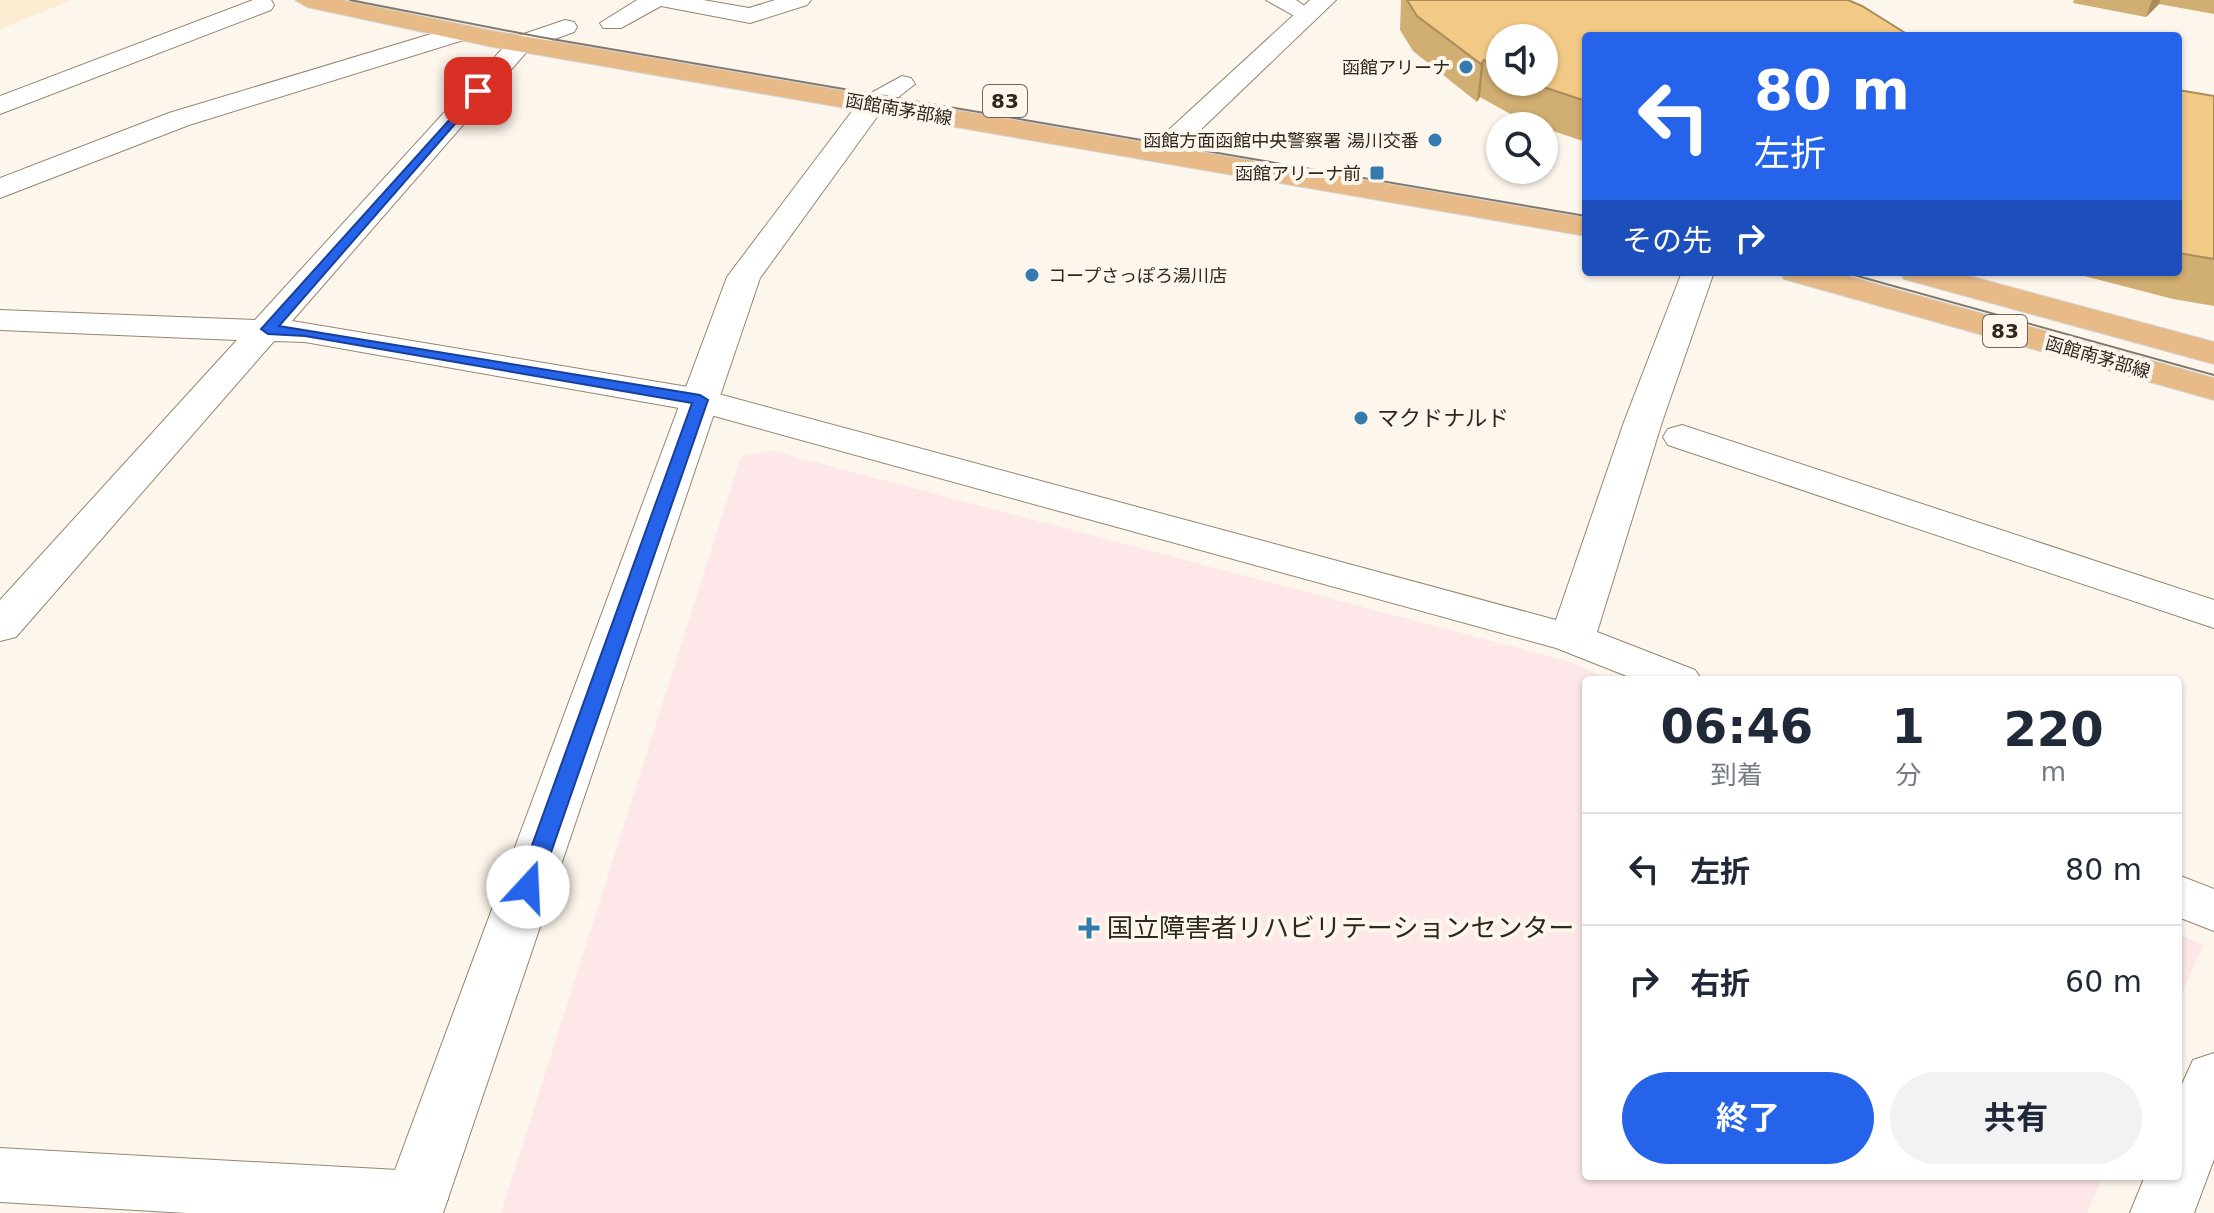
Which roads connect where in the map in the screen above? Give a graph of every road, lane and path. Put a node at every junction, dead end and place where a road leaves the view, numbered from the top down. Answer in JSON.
{"nodes":[{"id":1,"x":307,"y":0,"type":"edge"},
{"id":2,"x":425,"y":0,"type":"edge"},
{"id":3,"x":655,"y":0,"type":"edge"},
{"id":4,"x":664,"y":0,"type":"edge"},
{"id":5,"x":799,"y":0,"type":"edge"},
{"id":6,"x":1278,"y":0,"type":"edge"},
{"id":7,"x":262,"y":5,"type":"dead end"},
{"id":8,"x":1316,"y":8,"type":"edge"},
{"id":9,"x":612,"y":23,"type":"dead end"},
{"id":10,"x":565,"y":27,"type":"junction"},
{"id":11,"x":461,"y":33,"type":"junction"},
{"id":12,"x":521,"y":43,"type":"junction"},
{"id":13,"x":887,"y":94,"type":"junction"},
{"id":14,"x":0,"y":106,"type":"edge"},
{"id":15,"x":1183,"y":131,"type":"junction"},
{"id":16,"x":1212,"y":136,"type":"dead end"},
{"id":17,"x":1159,"y":154,"type":"junction"},
{"id":18,"x":0,"y":189,"type":"edge"},
{"id":19,"x":1582,"y":226,"type":"edge"},
{"id":20,"x":1697,"y":276,"type":"edge"},
{"id":21,"x":1810,"y":276,"type":"edge"},
{"id":22,"x":1931,"y":276,"type":"edge"},
{"id":23,"x":0,"y":320,"type":"edge"},
{"id":24,"x":268,"y":329,"type":"junction"},
{"id":25,"x":2214,"y":353,"type":"edge"},
{"id":26,"x":2214,"y":389,"type":"edge"},
{"id":27,"x":700,"y":400,"type":"junction"},
{"id":28,"x":1682,"y":437,"type":"dead end"},
{"id":29,"x":2214,"y":615,"type":"edge"},
{"id":30,"x":0,"y":627,"type":"edge"},
{"id":31,"x":1572,"y":638,"type":"junction"},
{"id":32,"x":1669,"y":676,"type":"edge"},
{"id":33,"x":2182,"y":897,"type":"edge"},
{"id":34,"x":2214,"y":911,"type":"edge"},
{"id":35,"x":2214,"y":1077,"type":"edge"},
{"id":36,"x":2182,"y":1161,"type":"edge"},
{"id":37,"x":0,"y":1175,"type":"edge"},
{"id":38,"x":2175,"y":1180,"type":"edge"},
{"id":39,"x":413,"y":1206,"type":"edge"},
{"id":40,"x":2162,"y":1213,"type":"edge"}],
"edges":[{"from":1,"to":11,"type":"main road","name":"函館南茅部線","number":"83"},
{"from":2,"to":10,"type":"main road","name":"函館南茅部線","number":"83"},
{"from":3,"to":9,"type":"street"},
{"from":4,"to":5,"type":"street"},
{"from":6,"to":8,"type":"street"},
{"from":7,"to":14,"type":"street"},
{"from":8,"to":15,"type":"street"},
{"from":10,"to":12,"type":"street"},
{"from":10,"to":13,"type":"main road","name":"函館南茅部線","number":"83"},
{"from":11,"to":12,"type":"main road","name":"函館南茅部線","number":"83"},
{"from":11,"to":18,"type":"street"},
{"from":12,"to":13,"type":"main road","name":"函館南茅部線","number":"83"},
{"from":12,"to":24,"type":"street"},
{"from":13,"to":15,"type":"main road","name":"函館南茅部線","number":"83"},
{"from":13,"to":17,"type":"main road","name":"函館南茅部線","number":"83"},
{"from":13,"to":27,"type":"street"},
{"from":15,"to":16,"type":"main road","name":"函館南茅部線","number":"83"},
{"from":15,"to":17,"type":"street"},
{"from":17,"to":19,"type":"main road","name":"函館南茅部線","number":"83"},
{"from":20,"to":31,"type":"street"},
{"from":21,"to":26,"type":"main road","name":"函館南茅部線","number":"83"},
{"from":22,"to":25,"type":"main road","name":"函館南茅部線","number":"83"},
{"from":23,"to":24,"type":"street"},
{"from":24,"to":27,"type":"street"},
{"from":24,"to":30,"type":"street"},
{"from":27,"to":31,"type":"street"},
{"from":27,"to":39,"type":"street"},
{"from":28,"to":29,"type":"street"},
{"from":31,"to":32,"type":"street"},
{"from":33,"to":34,"type":"street"},
{"from":35,"to":36,"type":"street"},
{"from":37,"to":39,"type":"street"},
{"from":38,"to":40,"type":"street"}]}
